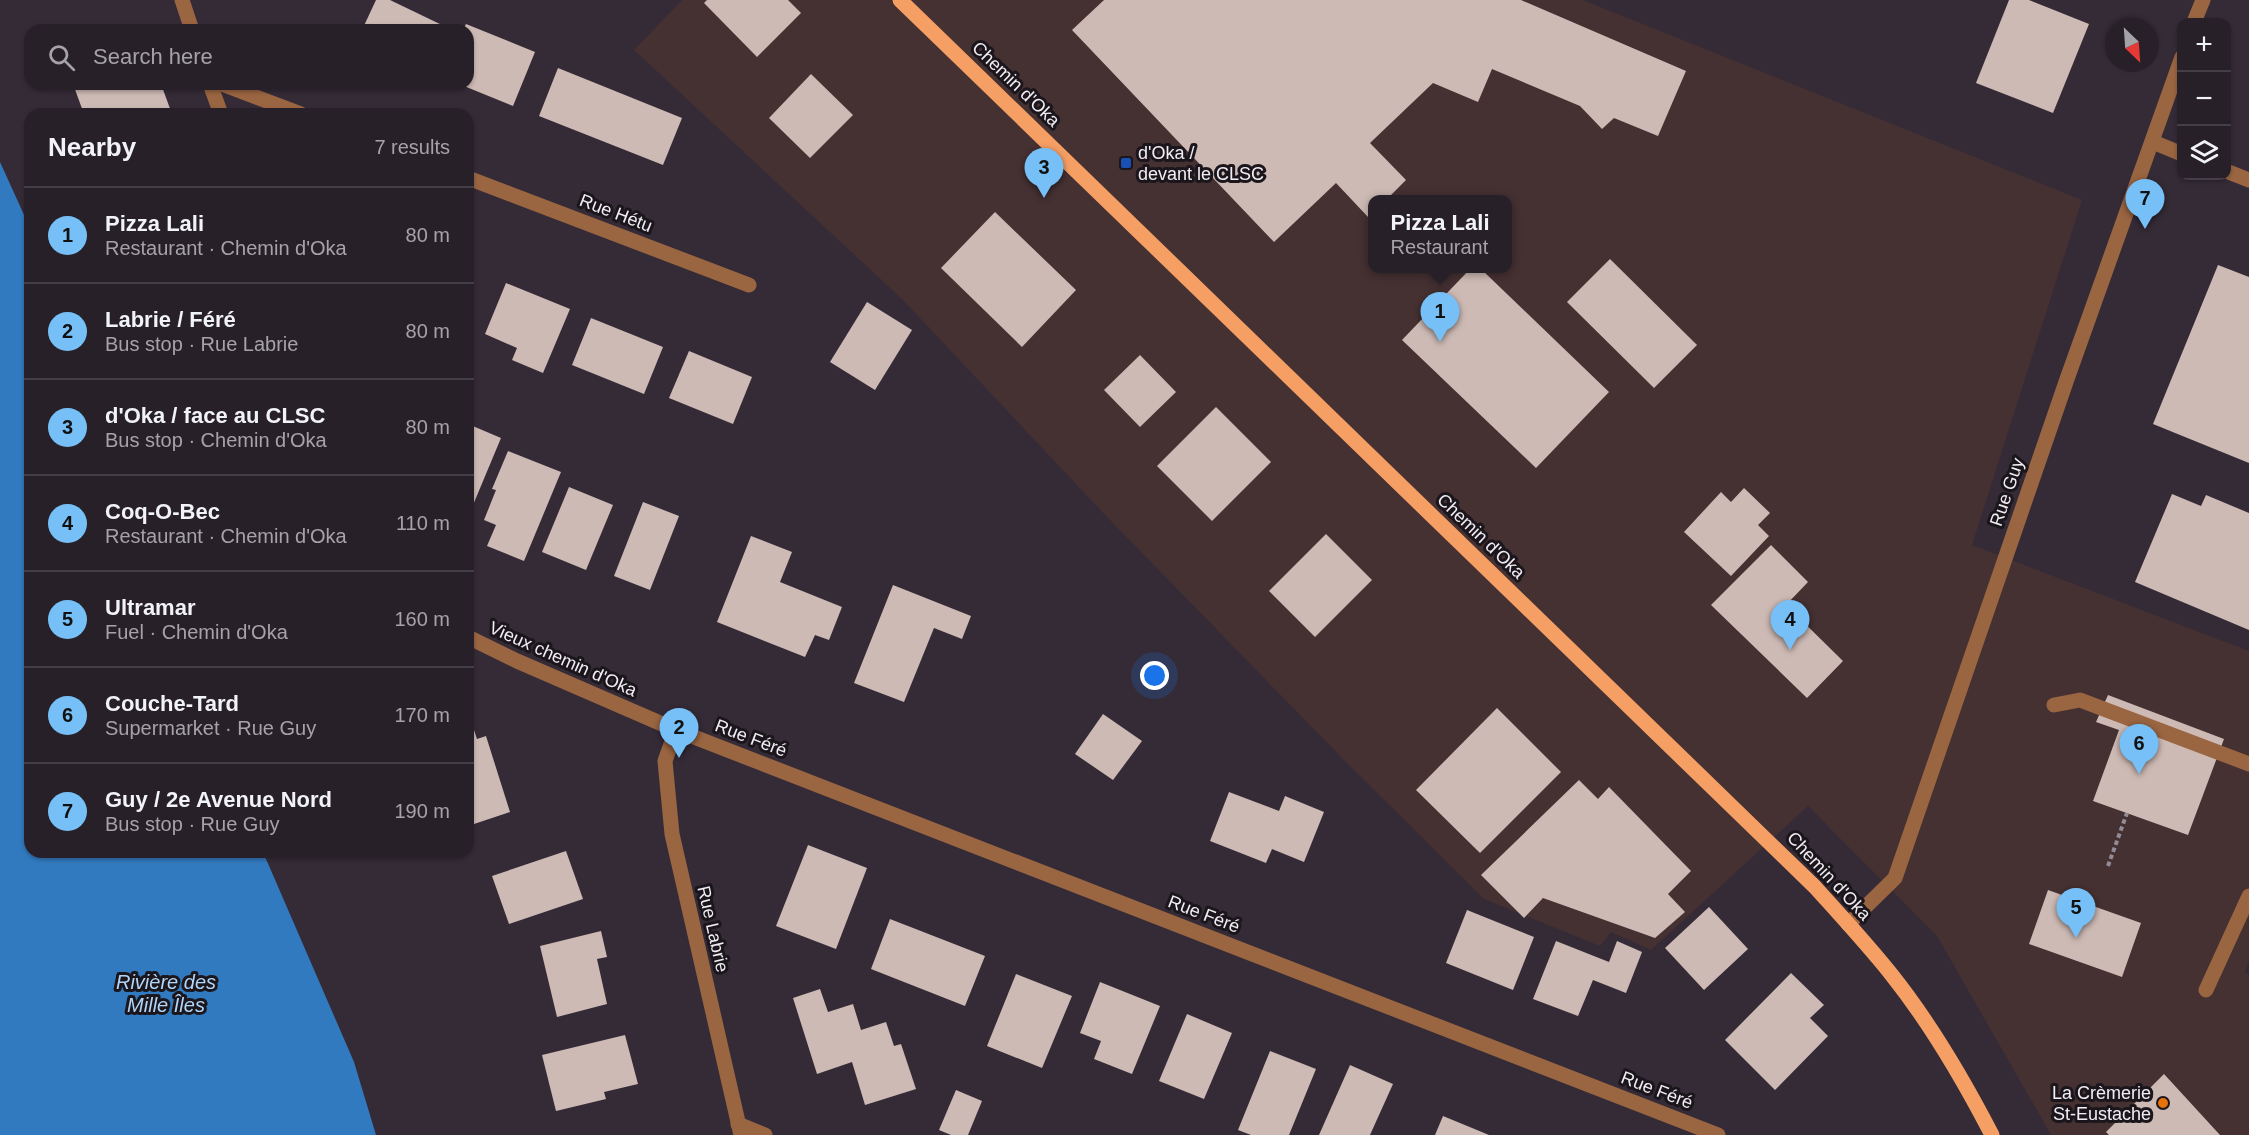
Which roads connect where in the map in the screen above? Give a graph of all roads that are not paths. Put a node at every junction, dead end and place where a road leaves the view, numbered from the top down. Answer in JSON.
{"nodes":[{"id":1,"x":182,"y":0,"type":"edge"},
{"id":2,"x":900,"y":0,"type":"edge"},
{"id":3,"x":2203,"y":0,"type":"edge"},
{"id":4,"x":2196,"y":18,"type":"edge"},
{"id":5,"x":190,"y":24,"type":"edge"},
{"id":6,"x":2177,"y":69,"type":"edge"},
{"id":7,"x":212,"y":90,"type":"edge"},
{"id":8,"x":238,"y":90,"type":"edge"},
{"id":9,"x":219,"y":108,"type":"edge"},
{"id":10,"x":285,"y":108,"type":"edge"},
{"id":11,"x":2153,"y":142,"type":"junction"},
{"id":12,"x":2177,"y":152,"type":"edge"},
{"id":13,"x":2231,"y":173,"type":"edge"},
{"id":14,"x":474,"y":180,"type":"edge"},
{"id":15,"x":2249,"y":180,"type":"edge"},
{"id":16,"x":749,"y":285,"type":"dead end"},
{"id":17,"x":474,"y":640,"type":"edge"},
{"id":18,"x":2054,"y":705,"type":"dead end"},
{"id":19,"x":676,"y":730,"type":"junction"},
{"id":20,"x":2249,"y":764,"type":"edge"},
{"id":21,"x":2249,"y":896,"type":"edge"},
{"id":22,"x":1848,"y":924,"type":"junction"},
{"id":23,"x":2206,"y":990,"type":"dead end"},
{"id":24,"x":740,"y":1130,"type":"edge"},
{"id":25,"x":765,"y":1135,"type":"edge"},
{"id":26,"x":1718,"y":1135,"type":"edge"},
{"id":27,"x":1992,"y":1135,"type":"edge"}],
"edges":[{"from":1,"to":5,"type":"street"},
{"from":2,"to":22,"type":"main road","name":"Chemin d'Oka"},
{"from":3,"to":4,"type":"street"},
{"from":6,"to":11,"type":"street","name":"Rue Guy"},
{"from":7,"to":9,"type":"street"},
{"from":8,"to":10,"type":"street"},
{"from":11,"to":12,"type":"street"},
{"from":11,"to":22,"type":"street","name":"Rue Guy"},
{"from":13,"to":15,"type":"street"},
{"from":14,"to":16,"type":"street","name":"Rue Hétu"},
{"from":17,"to":19,"type":"street","name":"Vieux chemin d'Oka"},
{"from":18,"to":20,"type":"street"},
{"from":19,"to":24,"type":"street","name":"Rue Labrie"},
{"from":19,"to":26,"type":"street","name":"Rue Féré"},
{"from":21,"to":23,"type":"street"},
{"from":22,"to":27,"type":"main road","name":"Chemin d'Oka"},
{"from":24,"to":25,"type":"street"}]}
